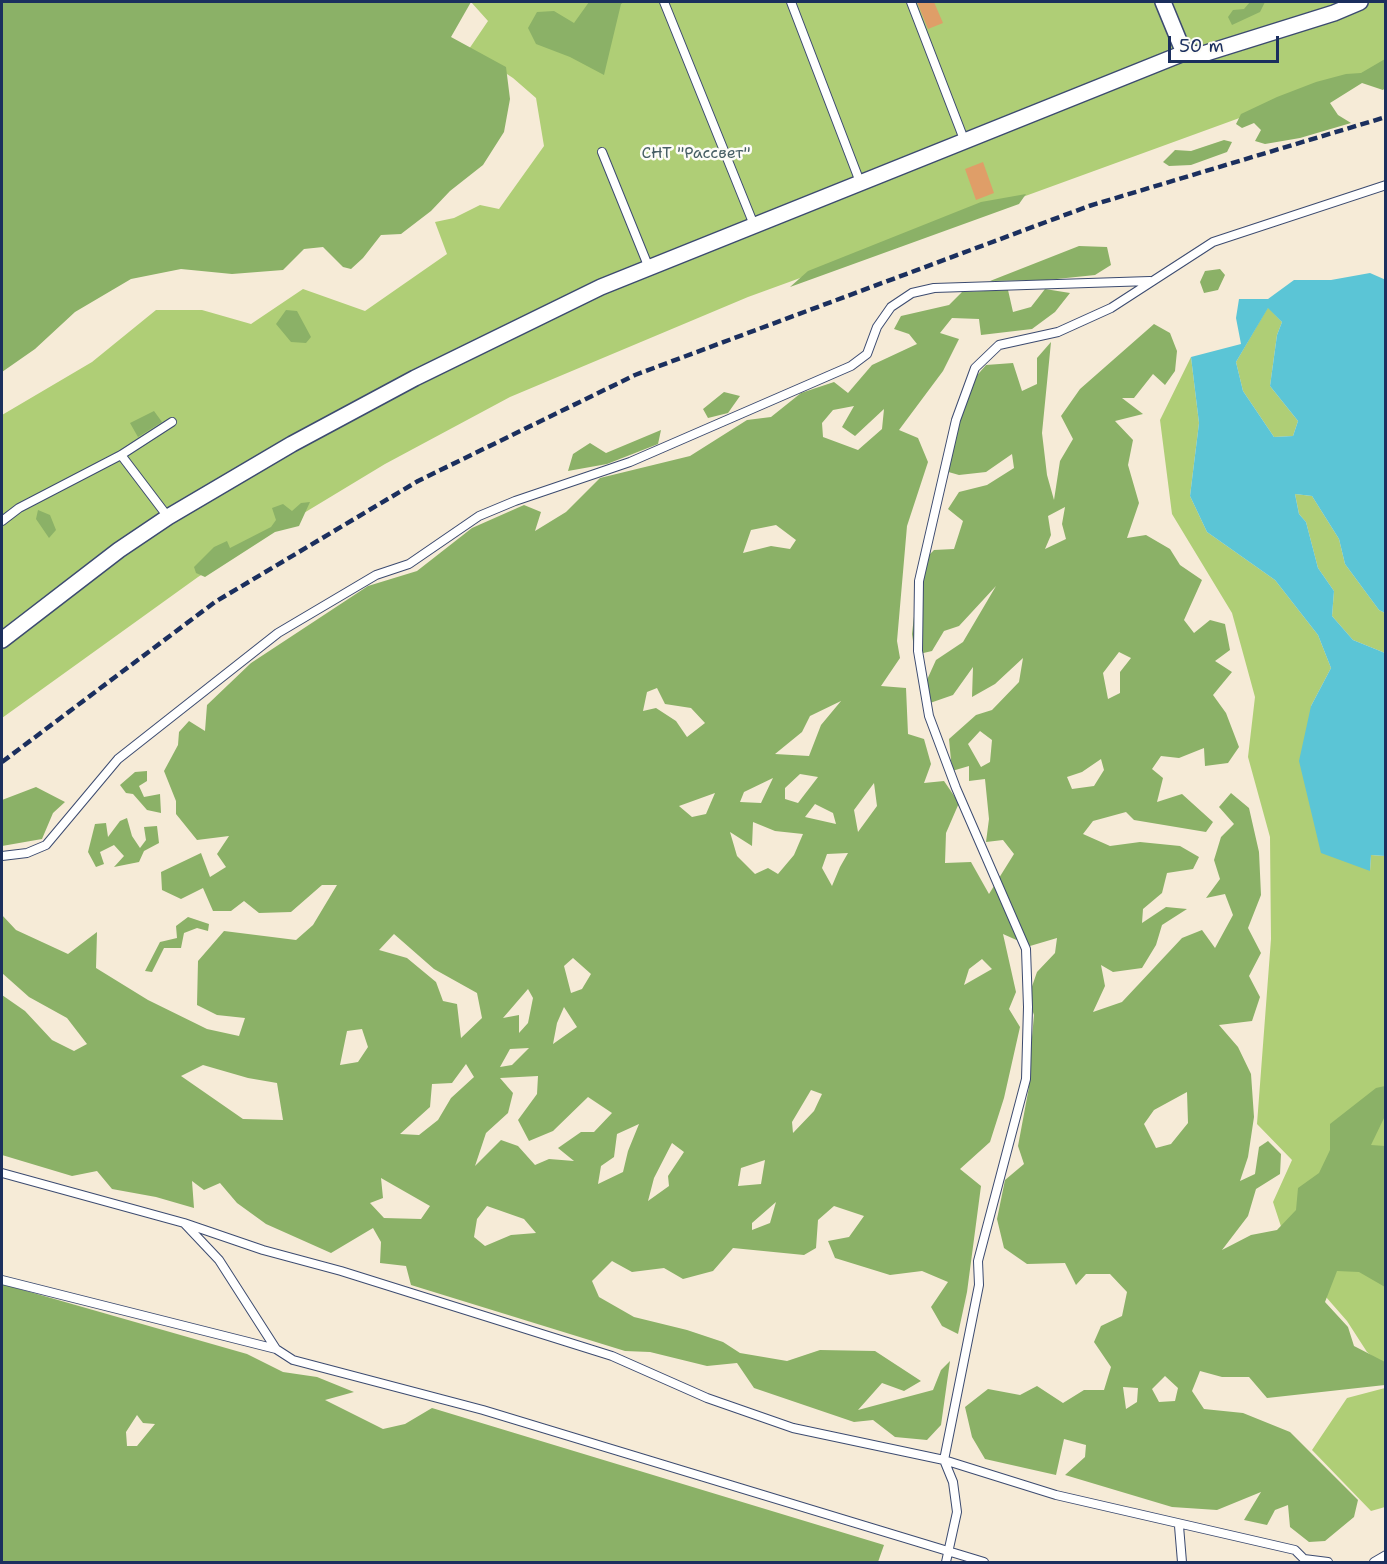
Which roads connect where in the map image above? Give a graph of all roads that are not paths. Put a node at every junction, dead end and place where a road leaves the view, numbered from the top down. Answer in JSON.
{"nodes":[{"id":1,"x":664,"y":2,"type":"edge"},
{"id":2,"x":791,"y":2,"type":"edge"},
{"id":3,"x":910,"y":2,"type":"edge"},
{"id":4,"x":1163,"y":2,"type":"edge"},
{"id":5,"x":1360,"y":2,"type":"edge"},
{"id":6,"x":1184,"y":53,"type":"junction"},
{"id":7,"x":965,"y":142,"type":"junction"},
{"id":8,"x":602,"y":152,"type":"dead end"},
{"id":9,"x":860,"y":182,"type":"junction"},
{"id":10,"x":1386,"y":185,"type":"edge"},
{"id":11,"x":754,"y":225,"type":"junction"},
{"id":12,"x":649,"y":268,"type":"junction"},
{"id":13,"x":1150,"y":281,"type":"junction"},
{"id":14,"x":172,"y":422,"type":"dead end"},
{"id":15,"x":120,"y":455,"type":"junction"},
{"id":16,"x":168,"y":517,"type":"junction"},
{"id":17,"x":2,"y":520,"type":"edge"},
{"id":18,"x":2,"y":640,"type":"edge"},
{"id":19,"x":2,"y":856,"type":"edge"},
{"id":20,"x":2,"y":1173,"type":"edge"},
{"id":21,"x":184,"y":1223,"type":"junction"},
{"id":22,"x":2,"y":1280,"type":"edge"},
{"id":23,"x":276,"y":1349,"type":"junction"},
{"id":24,"x":944,"y":1460,"type":"junction"},
{"id":25,"x":1179,"y":1526,"type":"junction"},
{"id":26,"x":947,"y":1550,"type":"junction"},
{"id":27,"x":1386,"y":1555,"type":"edge"},
{"id":28,"x":1302,"y":1561,"type":"edge"},
{"id":29,"x":946,"y":1563,"type":"edge"},
{"id":30,"x":984,"y":1563,"type":"edge"},
{"id":31,"x":1182,"y":1563,"type":"edge"},
{"id":32,"x":1328,"y":1563,"type":"edge"},
{"id":33,"x":1374,"y":1563,"type":"edge"}],
"edges":[{"from":1,"to":11,"type":"lane"},
{"from":2,"to":9,"type":"lane"},
{"from":3,"to":7,"type":"lane"},
{"from":4,"to":6,"type":"street"},
{"from":5,"to":6,"type":"street"},
{"from":6,"to":7,"type":"street"},
{"from":7,"to":9,"type":"street"},
{"from":8,"to":12,"type":"lane"},
{"from":9,"to":11,"type":"street"},
{"from":10,"to":13,"type":"lane"},
{"from":11,"to":12,"type":"street"},
{"from":12,"to":16,"type":"street"},
{"from":13,"to":19,"type":"lane"},
{"from":13,"to":24,"type":"lane"},
{"from":14,"to":15,"type":"lane"},
{"from":15,"to":16,"type":"lane"},
{"from":15,"to":17,"type":"lane"},
{"from":16,"to":18,"type":"street"},
{"from":20,"to":21,"type":"lane"},
{"from":21,"to":23,"type":"lane"},
{"from":21,"to":24,"type":"lane"},
{"from":22,"to":23,"type":"lane"},
{"from":23,"to":26,"type":"lane"},
{"from":24,"to":25,"type":"lane"},
{"from":24,"to":26,"type":"lane"},
{"from":25,"to":28,"type":"lane"},
{"from":25,"to":31,"type":"lane"},
{"from":26,"to":29,"type":"lane"},
{"from":26,"to":30,"type":"lane"},
{"from":27,"to":33,"type":"lane"},
{"from":28,"to":32,"type":"lane"}]}
